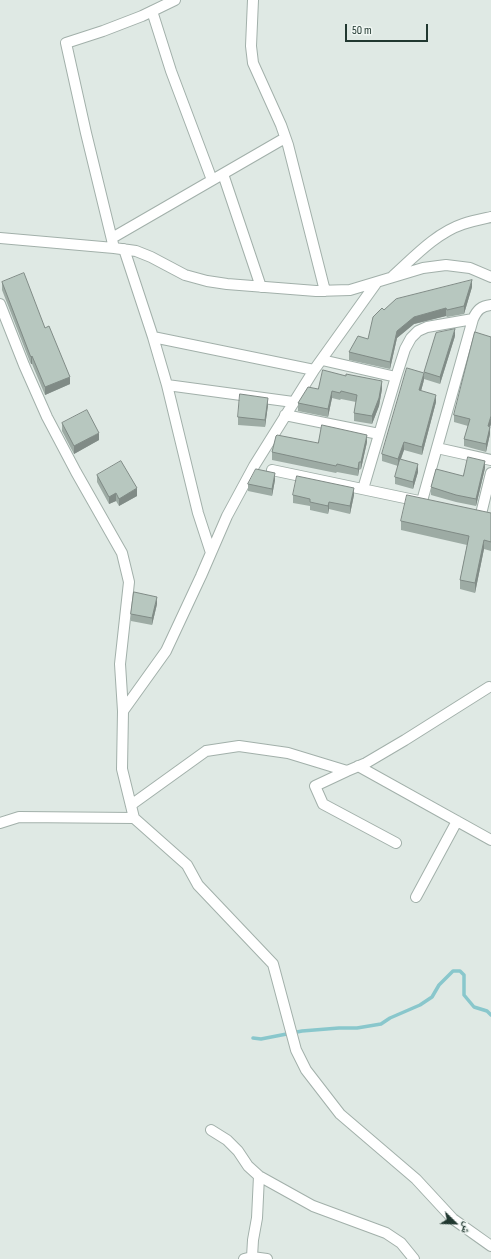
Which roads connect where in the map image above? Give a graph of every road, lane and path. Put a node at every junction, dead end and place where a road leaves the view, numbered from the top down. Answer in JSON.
{"nodes":[{"id":1,"x":175,"y":0,"type":"edge"},
{"id":2,"x":253,"y":0,"type":"edge"},
{"id":3,"x":152,"y":11,"type":"junction"},
{"id":4,"x":285,"y":138,"type":"junction"},
{"id":5,"x":223,"y":174,"type":"junction"},
{"id":6,"x":212,"y":180,"type":"junction"},
{"id":7,"x":491,"y":217,"type":"edge"},
{"id":8,"x":0,"y":238,"type":"edge"},
{"id":9,"x":117,"y":245,"type":"junction"},
{"id":10,"x":491,"y":277,"type":"edge"},
{"id":11,"x":392,"y":278,"type":"junction"},
{"id":12,"x":377,"y":282,"type":"junction"},
{"id":13,"x":261,"y":286,"type":"junction"},
{"id":14,"x":325,"y":291,"type":"junction"},
{"id":15,"x":0,"y":304,"type":"edge"},
{"id":16,"x":491,"y":305,"type":"edge"},
{"id":17,"x":473,"y":319,"type":"junction"},
{"id":18,"x":153,"y":336,"type":"junction"},
{"id":19,"x":322,"y":360,"type":"junction"},
{"id":20,"x":314,"y":370,"type":"junction"},
{"id":21,"x":396,"y":376,"type":"junction"},
{"id":22,"x":166,"y":385,"type":"junction"},
{"id":23,"x":293,"y":402,"type":"junction"},
{"id":24,"x":285,"y":416,"type":"junction"},
{"id":25,"x":379,"y":434,"type":"junction"},
{"id":26,"x":437,"y":448,"type":"junction"},
{"id":27,"x":491,"y":460,"type":"edge"},
{"id":28,"x":272,"y":470,"type":"dead end"},
{"id":29,"x":491,"y":473,"type":"edge"},
{"id":30,"x":363,"y":489,"type":"junction"},
{"id":31,"x":482,"y":514,"type":"edge"},
{"id":32,"x":211,"y":553,"type":"junction"},
{"id":33,"x":490,"y":688,"type":"edge"},
{"id":34,"x":123,"y":711,"type":"junction"},
{"id":35,"x":358,"y":766,"type":"junction"},
{"id":36,"x":347,"y":771,"type":"junction"},
{"id":37,"x":131,"y":805,"type":"junction"},
{"id":38,"x":134,"y":818,"type":"junction"},
{"id":39,"x":456,"y":821,"type":"junction"},
{"id":40,"x":0,"y":823,"type":"edge"},
{"id":41,"x":491,"y":840,"type":"edge"},
{"id":42,"x":396,"y":843,"type":"dead end"},
{"id":43,"x":416,"y":898,"type":"dead end"},
{"id":44,"x":211,"y":1130,"type":"dead end"},
{"id":45,"x":259,"y":1176,"type":"junction"},
{"id":46,"x":491,"y":1246,"type":"edge"},
{"id":47,"x":248,"y":1258,"type":"edge"},
{"id":48,"x":267,"y":1259,"type":"edge"},
{"id":49,"x":414,"y":1259,"type":"edge"}],
"edges":[{"from":1,"to":3,"type":"street"},
{"from":2,"to":4,"type":"street"},
{"from":3,"to":6,"type":"street"},
{"from":3,"to":9,"type":"street"},
{"from":4,"to":5,"type":"street"},
{"from":4,"to":14,"type":"street"},
{"from":5,"to":6,"type":"street"},
{"from":5,"to":13,"type":"street"},
{"from":6,"to":9,"type":"street"},
{"from":7,"to":11,"type":"street"},
{"from":8,"to":9,"type":"street"},
{"from":9,"to":13,"type":"street"},
{"from":9,"to":18,"type":"street"},
{"from":10,"to":11,"type":"street"},
{"from":11,"to":12,"type":"street"},
{"from":12,"to":14,"type":"street"},
{"from":12,"to":19,"type":"street"},
{"from":13,"to":14,"type":"street"},
{"from":15,"to":34,"type":"street"},
{"from":16,"to":17,"type":"street"},
{"from":17,"to":21,"type":"street"},
{"from":17,"to":26,"type":"street"},
{"from":18,"to":20,"type":"street"},
{"from":18,"to":22,"type":"street"},
{"from":19,"to":20,"type":"street"},
{"from":19,"to":21,"type":"street"},
{"from":20,"to":23,"type":"street"},
{"from":21,"to":25,"type":"street"},
{"from":22,"to":23,"type":"street"},
{"from":22,"to":32,"type":"street"},
{"from":23,"to":24,"type":"street"},
{"from":24,"to":25,"type":"street"},
{"from":24,"to":32,"type":"street"},
{"from":25,"to":30,"type":"street"},
{"from":26,"to":27,"type":"street"},
{"from":26,"to":30,"type":"street"},
{"from":28,"to":30,"type":"street"},
{"from":29,"to":31,"type":"street"},
{"from":32,"to":34,"type":"street"},
{"from":33,"to":35,"type":"street"},
{"from":34,"to":37,"type":"street"},
{"from":35,"to":36,"type":"street"},
{"from":35,"to":39,"type":"street"},
{"from":36,"to":37,"type":"street"},
{"from":36,"to":42,"type":"street"},
{"from":37,"to":38,"type":"street"},
{"from":38,"to":40,"type":"street"},
{"from":38,"to":46,"type":"street"},
{"from":39,"to":41,"type":"street"},
{"from":39,"to":43,"type":"street"},
{"from":44,"to":45,"type":"street"},
{"from":45,"to":47,"type":"street"},
{"from":45,"to":49,"type":"street"},
{"from":47,"to":48,"type":"street"}]}
